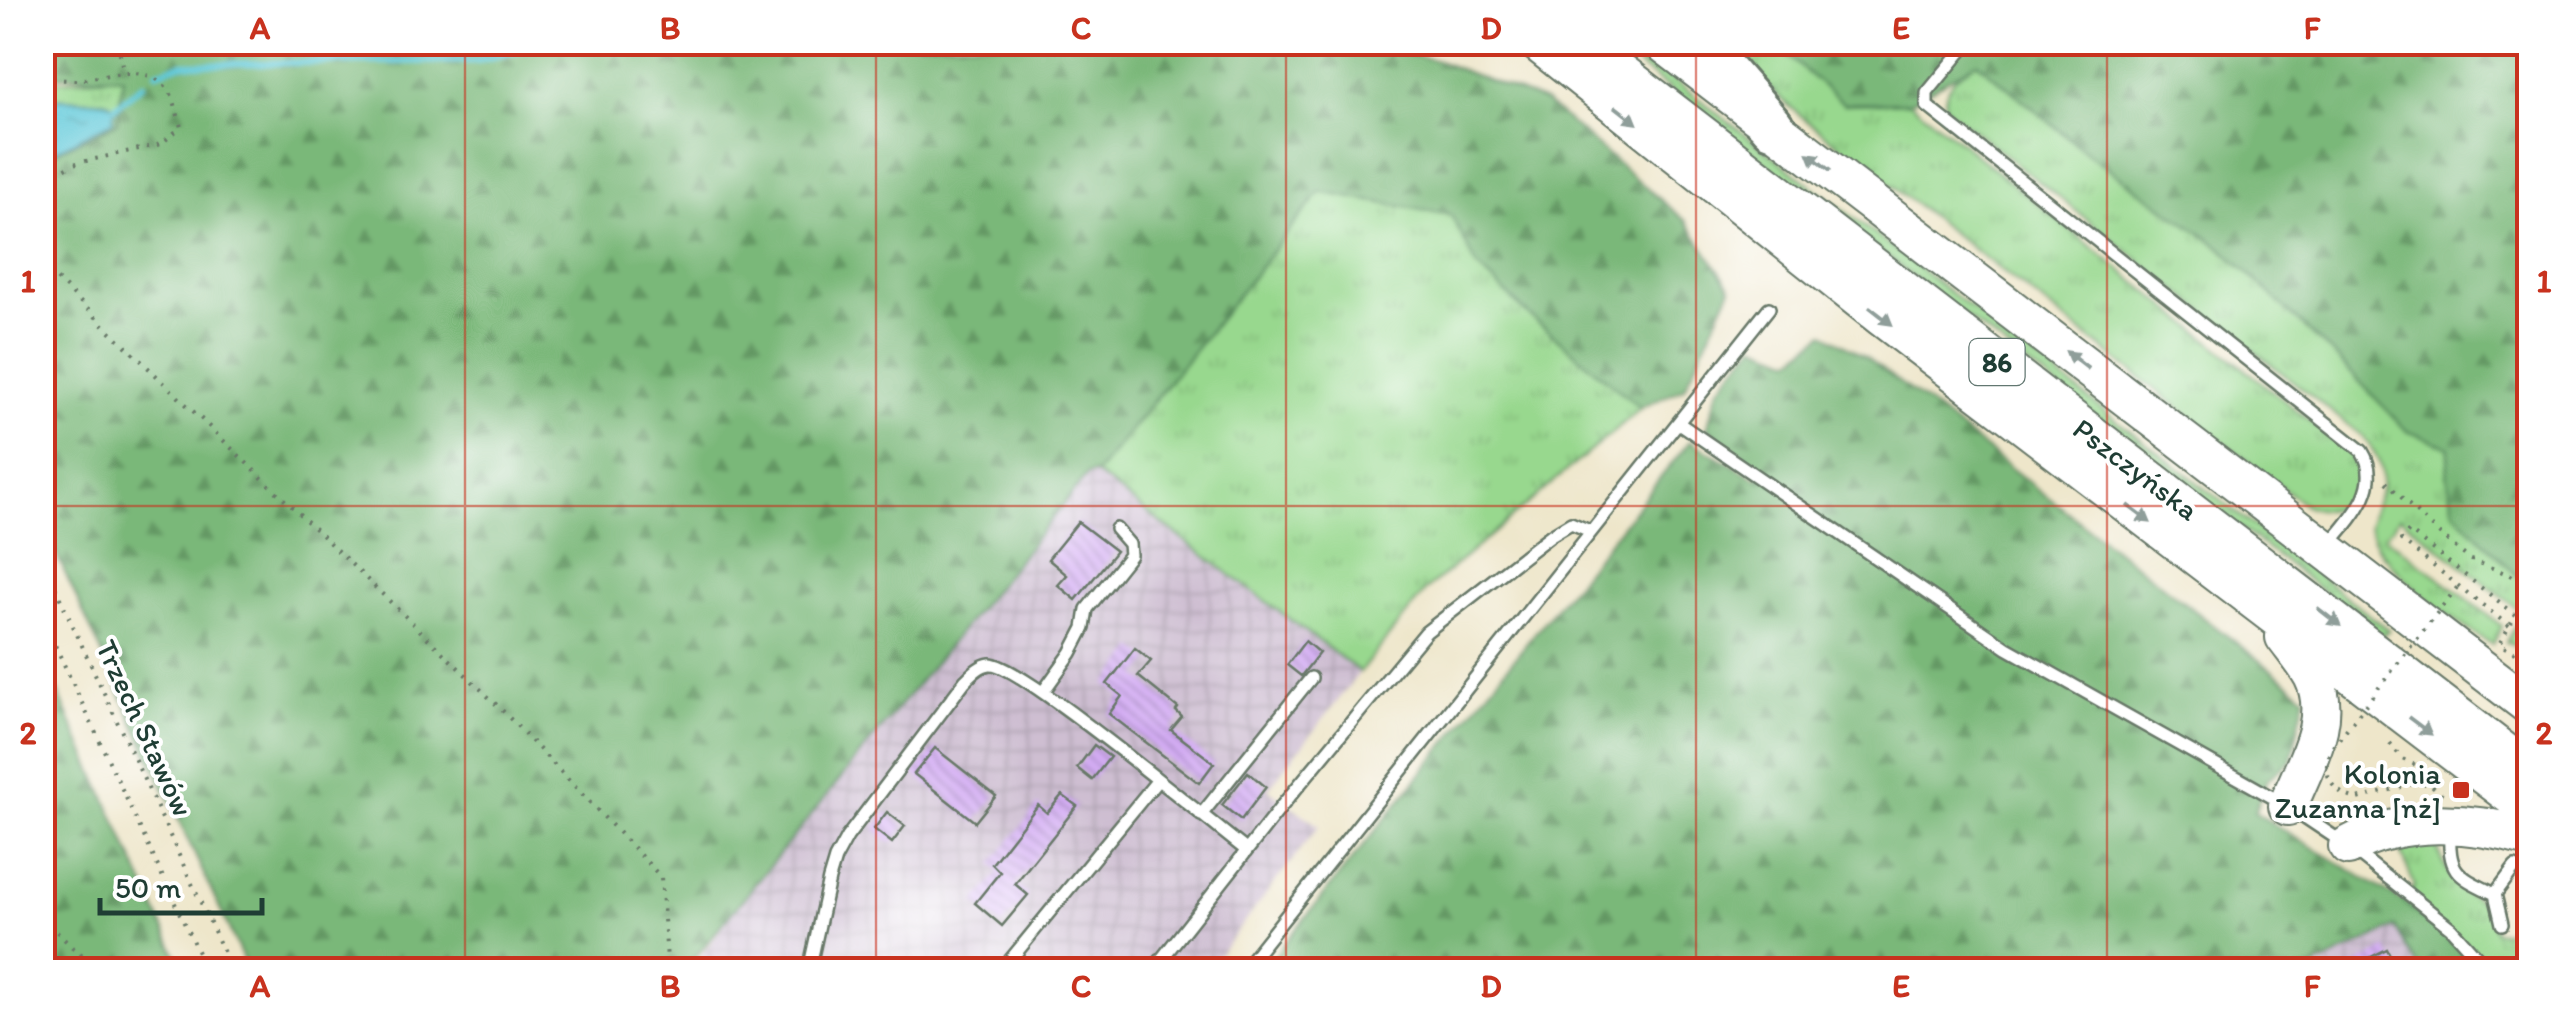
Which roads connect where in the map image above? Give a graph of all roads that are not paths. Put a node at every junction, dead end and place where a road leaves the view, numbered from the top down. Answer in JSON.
{"nodes":[{"id":1,"x":1662,"y":42,"type":"edge"},
{"id":2,"x":1699,"y":42,"type":"edge"},
{"id":3,"x":1969,"y":42,"type":"edge"},
{"id":4,"x":1548,"y":45,"type":"edge"},
{"id":5,"x":1772,"y":126,"type":"junction"},
{"id":6,"x":1769,"y":308,"type":"dead end"},
{"id":7,"x":1680,"y":424,"type":"junction"},
{"id":8,"x":1116,"y":530,"type":"dead end"},
{"id":9,"x":1590,"y":530,"type":"junction"},
{"id":10,"x":2327,"y":548,"type":"junction"},
{"id":11,"x":2259,"y":604,"type":"junction"},
{"id":12,"x":1312,"y":678,"type":"dead end"},
{"id":13,"x":1043,"y":692,"type":"junction"},
{"id":14,"x":2530,"y":706,"type":"edge"},
{"id":15,"x":2530,"y":772,"type":"edge"},
{"id":16,"x":1157,"y":781,"type":"junction"},
{"id":17,"x":2288,"y":806,"type":"junction"},
{"id":18,"x":2444,"y":810,"type":"junction"},
{"id":19,"x":2530,"y":810,"type":"edge"},
{"id":20,"x":1201,"y":815,"type":"junction"},
{"id":21,"x":2348,"y":846,"type":"junction"},
{"id":22,"x":1246,"y":850,"type":"junction"},
{"id":23,"x":2522,"y":853,"type":"edge"},
{"id":24,"x":2495,"y":894,"type":"junction"},
{"id":25,"x":2502,"y":924,"type":"dead end"},
{"id":26,"x":809,"y":970,"type":"edge"},
{"id":27,"x":1002,"y":970,"type":"edge"},
{"id":28,"x":1153,"y":970,"type":"edge"},
{"id":29,"x":1243,"y":970,"type":"edge"},
{"id":30,"x":2480,"y":970,"type":"edge"}],
"edges":[{"from":1,"to":5,"type":"main road","number":"86"},
{"from":2,"to":5,"type":"highway"},
{"from":3,"to":10,"type":"lane"},
{"from":4,"to":11,"type":"main road","one_way":true},
{"from":4,"to":15,"type":"main road","name":"Pszczyńska","number":"86","one_way":true},
{"from":10,"to":5,"type":"main road","name":"Pszczyńska","number":"86","one_way":true},
{"from":6,"to":7,"type":"lane"},
{"from":7,"to":9,"type":"lane"},
{"from":7,"to":17,"type":"lane"},
{"from":8,"to":13,"type":"lane"},
{"from":9,"to":22,"type":"lane"},
{"from":9,"to":29,"type":"lane"},
{"from":10,"to":14,"type":"main road","name":"Pszczyńska","number":"86"},
{"from":11,"to":17,"type":"main road"},
{"from":11,"to":19,"type":"main road","one_way":true},
{"from":12,"to":20,"type":"lane"},
{"from":13,"to":16,"type":"lane"},
{"from":13,"to":26,"type":"lane"},
{"from":16,"to":20,"type":"lane"},
{"from":16,"to":27,"type":"lane"},
{"from":17,"to":21,"type":"lane"},
{"from":18,"to":21,"type":"main road"},
{"from":18,"to":23,"type":"main road"},
{"from":18,"to":24,"type":"lane"},
{"from":20,"to":22,"type":"lane"},
{"from":21,"to":30,"type":"lane"},
{"from":22,"to":28,"type":"lane"},
{"from":23,"to":24,"type":"lane"},
{"from":24,"to":25,"type":"lane"}]}
